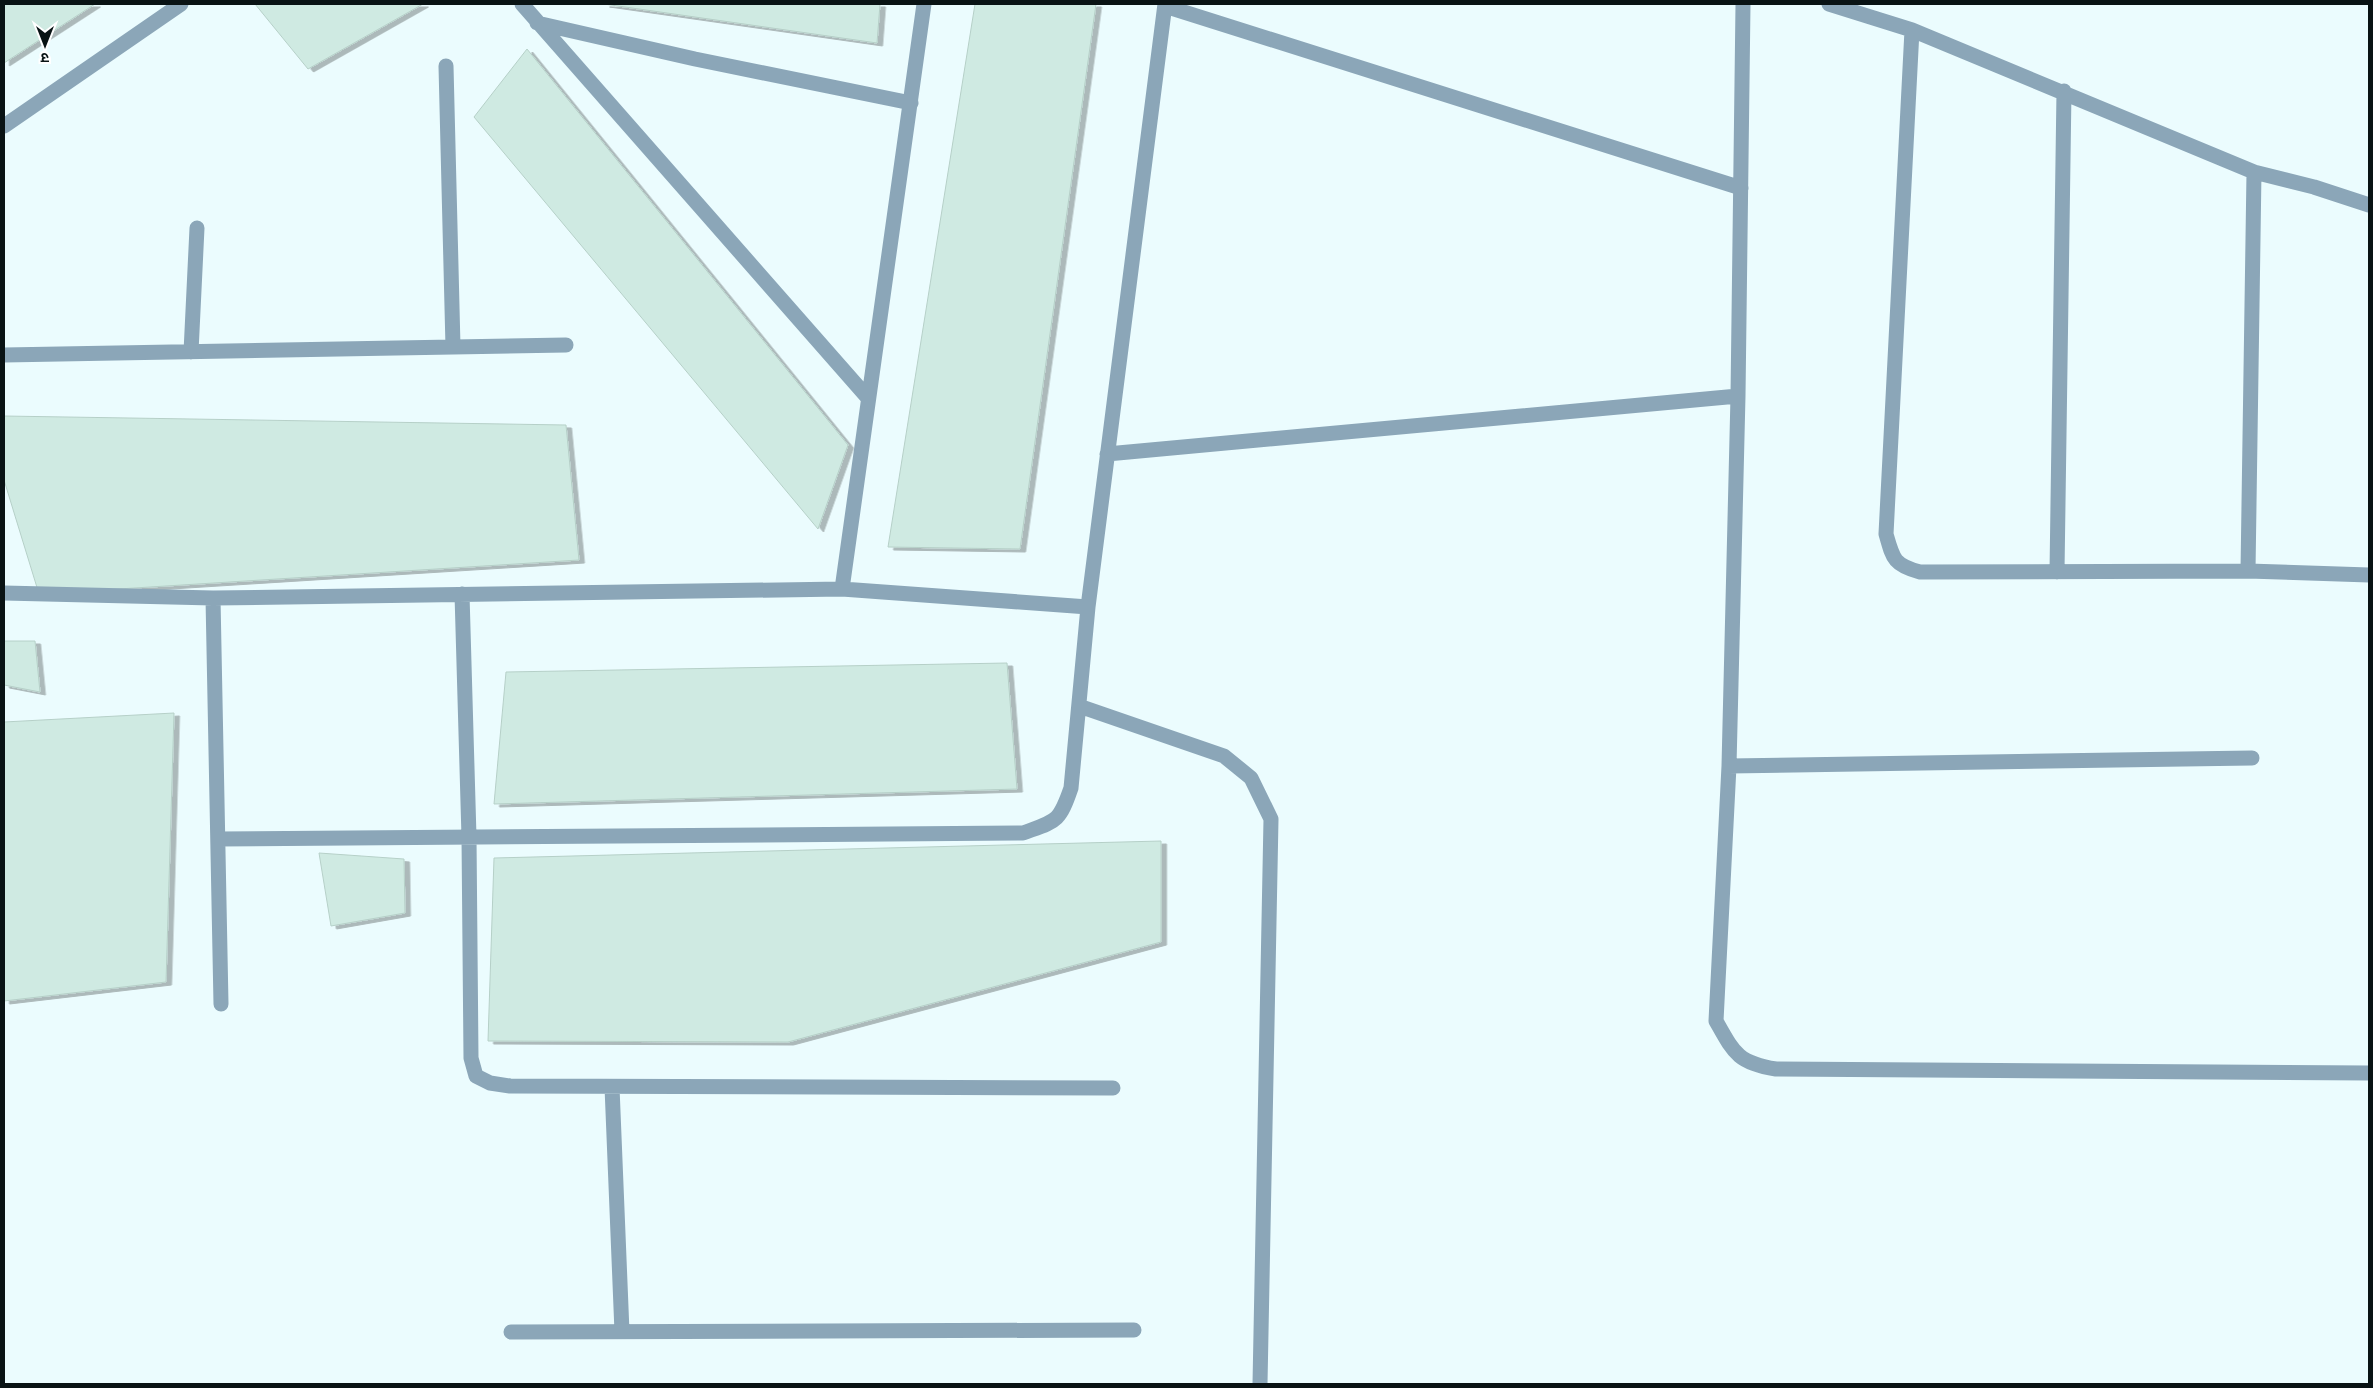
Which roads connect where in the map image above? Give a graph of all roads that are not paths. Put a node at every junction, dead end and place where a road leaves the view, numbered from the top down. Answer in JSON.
{"nodes":[{"id":1,"x":181,"y":4,"type":"edge"},
{"id":2,"x":522,"y":4,"type":"edge"},
{"id":3,"x":924,"y":4,"type":"edge"},
{"id":4,"x":1744,"y":4,"type":"edge"},
{"id":5,"x":1829,"y":4,"type":"edge"},
{"id":6,"x":1165,"y":5,"type":"edge"},
{"id":7,"x":537,"y":23,"type":"junction"},
{"id":8,"x":1912,"y":30,"type":"junction"},
{"id":9,"x":446,"y":66,"type":"dead end"},
{"id":10,"x":2064,"y":91,"type":"junction"},
{"id":11,"x":911,"y":103,"type":"junction"},
{"id":12,"x":4,"y":126,"type":"edge"},
{"id":13,"x":2254,"y":172,"type":"junction"},
{"id":14,"x":1741,"y":188,"type":"junction"},
{"id":15,"x":2369,"y":205,"type":"edge"},
{"id":16,"x":197,"y":228,"type":"dead end"},
{"id":17,"x":566,"y":345,"type":"dead end"},
{"id":18,"x":453,"y":348,"type":"junction"},
{"id":19,"x":191,"y":352,"type":"junction"},
{"id":20,"x":4,"y":355,"type":"edge"},
{"id":21,"x":1738,"y":396,"type":"junction"},
{"id":22,"x":868,"y":398,"type":"junction"},
{"id":23,"x":1107,"y":454,"type":"junction"},
{"id":24,"x":2248,"y":571,"type":"junction"},
{"id":25,"x":2057,"y":572,"type":"junction"},
{"id":26,"x":2369,"y":575,"type":"edge"},
{"id":27,"x":842,"y":589,"type":"junction"},
{"id":28,"x":4,"y":593,"type":"edge"},
{"id":29,"x":462,"y":594,"type":"junction"},
{"id":30,"x":213,"y":598,"type":"junction"},
{"id":31,"x":1088,"y":607,"type":"junction"},
{"id":32,"x":1079,"y":706,"type":"junction"},
{"id":33,"x":2252,"y":758,"type":"dead end"},
{"id":34,"x":1729,"y":766,"type":"junction"},
{"id":35,"x":469,"y":837,"type":"junction"},
{"id":36,"x":218,"y":838,"type":"junction"},
{"id":37,"x":222,"y":1004,"type":"dead end"},
{"id":38,"x":2369,"y":1073,"type":"edge"},
{"id":39,"x":612,"y":1087,"type":"junction"},
{"id":40,"x":1113,"y":1088,"type":"dead end"},
{"id":41,"x":1134,"y":1330,"type":"dead end"},
{"id":42,"x":510,"y":1332,"type":"dead end"},
{"id":43,"x":622,"y":1332,"type":"junction"},
{"id":44,"x":1260,"y":1384,"type":"edge"}],
"edges":[{"from":1,"to":12,"type":"street"},
{"from":2,"to":7,"type":"street"},
{"from":3,"to":11,"type":"street"},
{"from":4,"to":14,"type":"street"},
{"from":5,"to":8,"type":"street"},
{"from":6,"to":14,"type":"street"},
{"from":6,"to":23,"type":"street"},
{"from":7,"to":11,"type":"street"},
{"from":7,"to":22,"type":"street"},
{"from":8,"to":10,"type":"street"},
{"from":8,"to":25,"type":"street"},
{"from":9,"to":18,"type":"street"},
{"from":10,"to":13,"type":"street"},
{"from":10,"to":25,"type":"street"},
{"from":11,"to":22,"type":"street"},
{"from":13,"to":15,"type":"street"},
{"from":13,"to":24,"type":"street"},
{"from":14,"to":21,"type":"street"},
{"from":16,"to":19,"type":"street"},
{"from":17,"to":18,"type":"street"},
{"from":18,"to":19,"type":"street"},
{"from":19,"to":20,"type":"street"},
{"from":21,"to":23,"type":"street"},
{"from":21,"to":34,"type":"street"},
{"from":22,"to":27,"type":"street"},
{"from":23,"to":31,"type":"street"},
{"from":24,"to":25,"type":"street"},
{"from":24,"to":26,"type":"street"},
{"from":27,"to":29,"type":"street"},
{"from":27,"to":31,"type":"street"},
{"from":28,"to":30,"type":"street"},
{"from":29,"to":30,"type":"street"},
{"from":29,"to":35,"type":"street"},
{"from":30,"to":36,"type":"street"},
{"from":31,"to":32,"type":"street"},
{"from":32,"to":35,"type":"street"},
{"from":32,"to":44,"type":"street"},
{"from":33,"to":34,"type":"street"},
{"from":34,"to":38,"type":"street"},
{"from":35,"to":36,"type":"street"},
{"from":35,"to":39,"type":"street"},
{"from":36,"to":37,"type":"street"},
{"from":39,"to":40,"type":"street"},
{"from":39,"to":43,"type":"street"},
{"from":41,"to":43,"type":"street"},
{"from":42,"to":43,"type":"street"}]}
